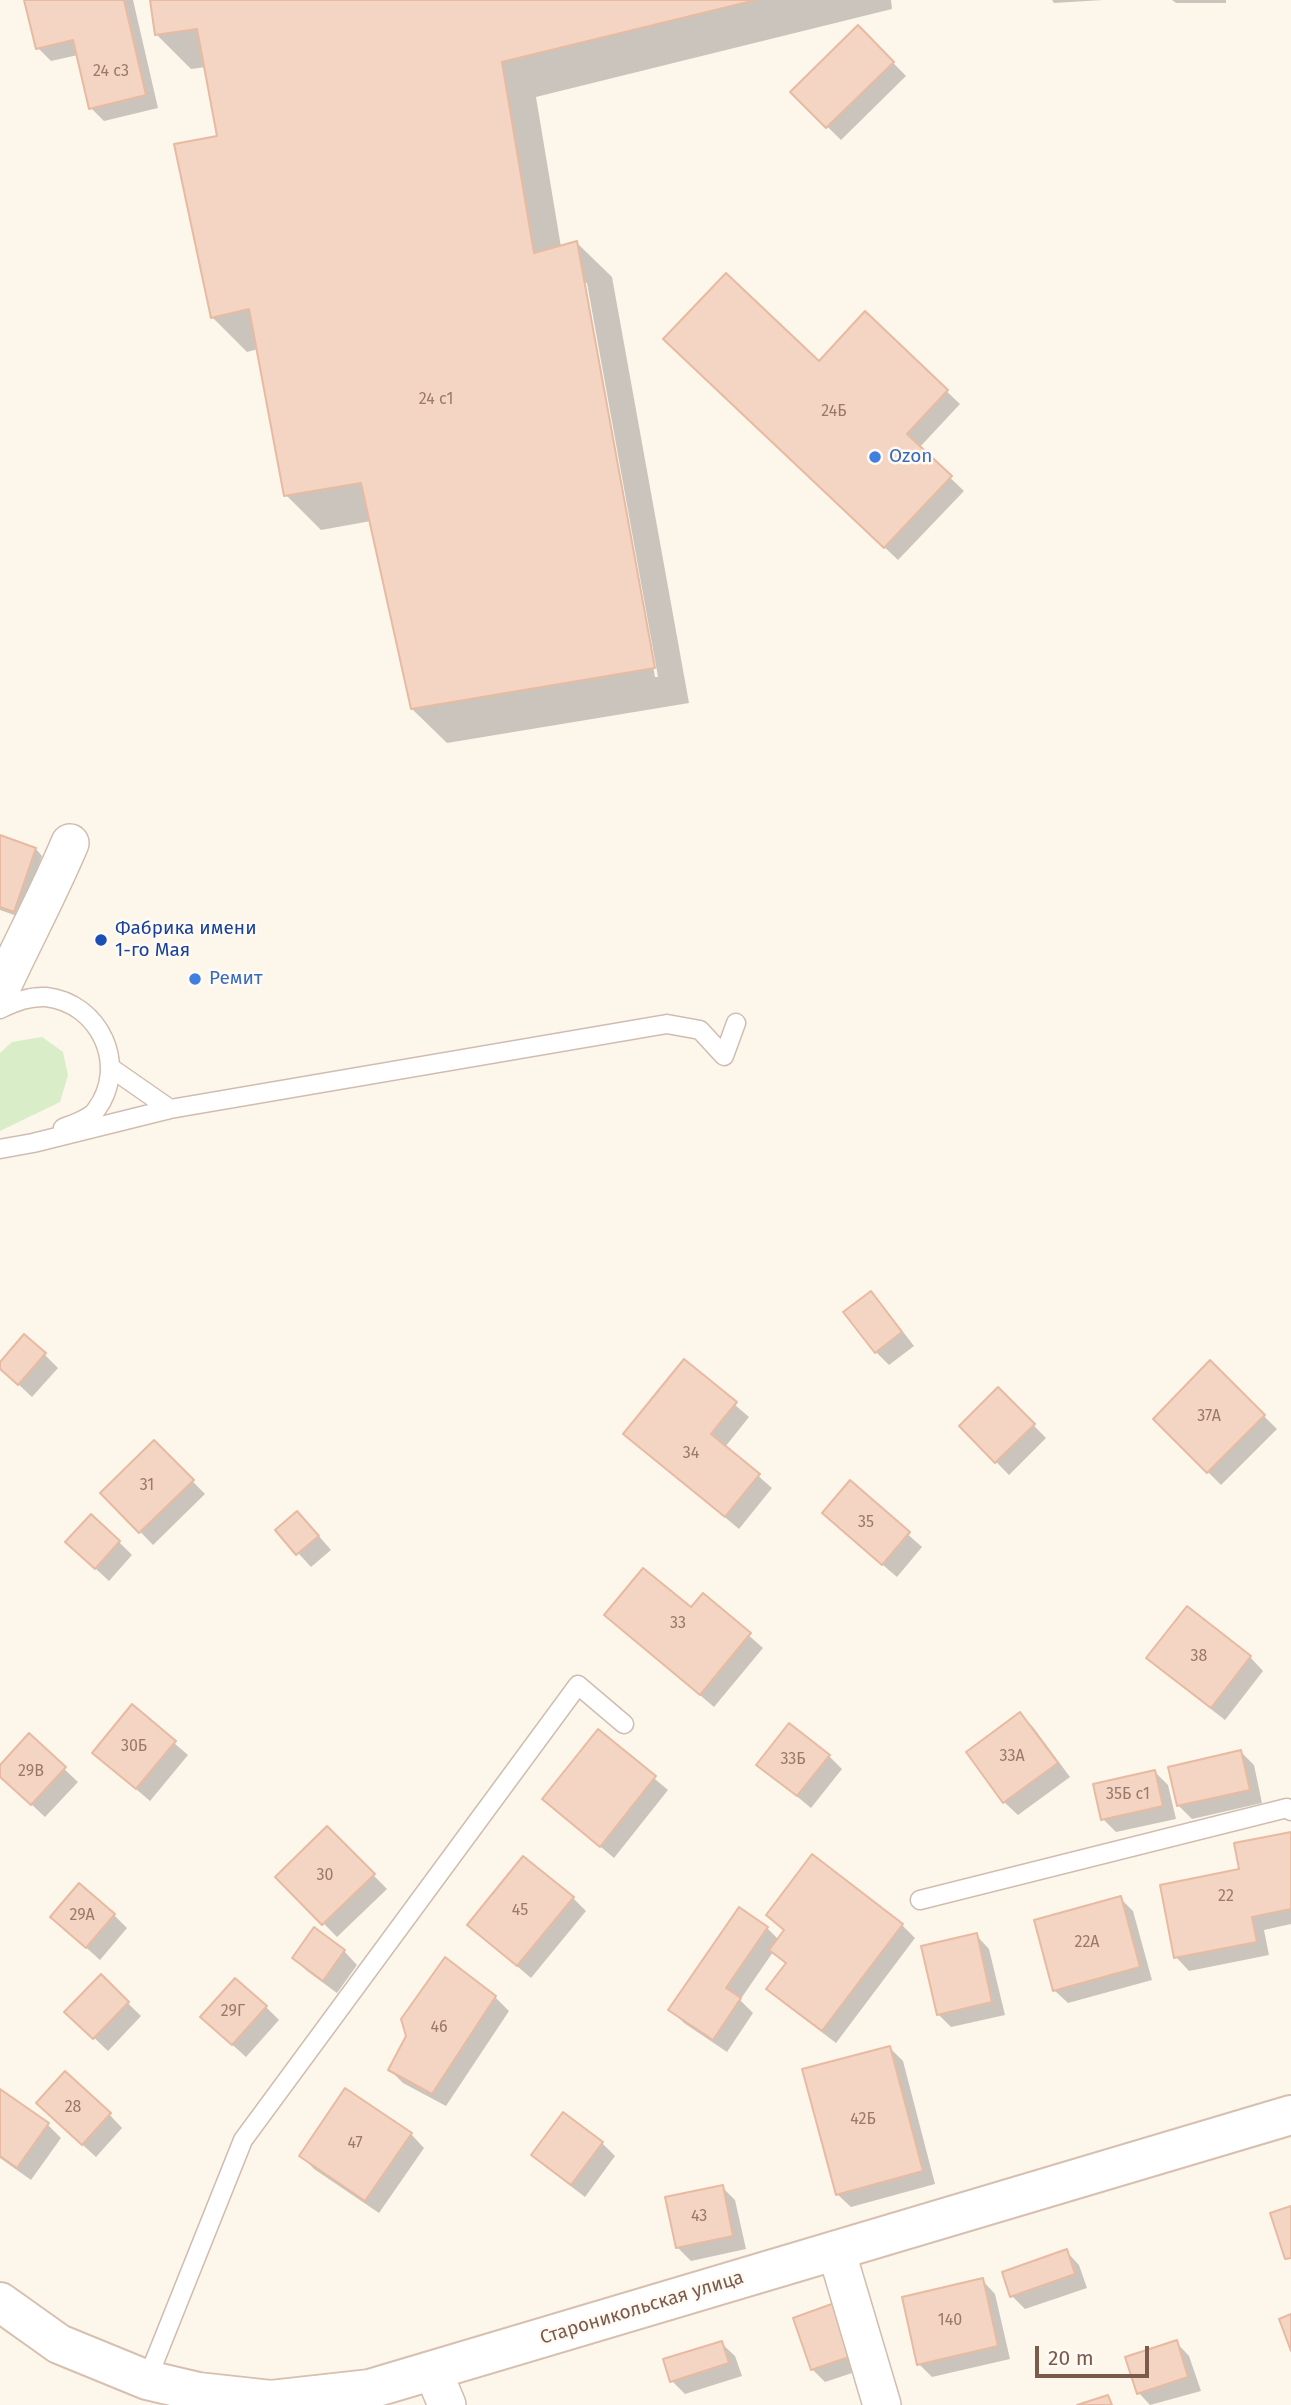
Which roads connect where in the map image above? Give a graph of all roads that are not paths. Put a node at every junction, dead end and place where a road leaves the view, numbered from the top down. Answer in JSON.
{"nodes":[{"id":1,"x":71,"y":843,"type":"dead end"},
{"id":2,"x":10,"y":945,"type":"edge"},
{"id":3,"x":0,"y":990,"type":"edge"},
{"id":4,"x":0,"y":1009,"type":"edge"},
{"id":5,"x":736,"y":1023,"type":"dead end"},
{"id":6,"x":111,"y":1068,"type":"junction"},
{"id":7,"x":170,"y":1109,"type":"junction"},
{"id":8,"x":33,"y":1143,"type":"junction"},
{"id":9,"x":0,"y":1149,"type":"edge"},
{"id":10,"x":0,"y":1158,"type":"edge"},
{"id":11,"x":624,"y":1724,"type":"dead end"},
{"id":12,"x":1291,"y":1811,"type":"edge"},
{"id":13,"x":920,"y":1900,"type":"dead end"},
{"id":14,"x":1291,"y":2115,"type":"edge"},
{"id":15,"x":836,"y":2250,"type":"junction"},
{"id":16,"x":0,"y":2302,"type":"edge"},
{"id":17,"x":147,"y":2380,"type":"junction"},
{"id":18,"x":440,"y":2388,"type":"edge"},
{"id":19,"x":369,"y":2397,"type":"edge"},
{"id":20,"x":883,"y":2405,"type":"edge"}],
"edges":[{"from":1,"to":2,"type":"street"},
{"from":2,"to":3,"type":"street"},
{"from":4,"to":6,"type":"lane"},
{"from":5,"to":7,"type":"lane"},
{"from":6,"to":7,"type":"lane"},
{"from":6,"to":8,"type":"lane"},
{"from":7,"to":8,"type":"lane"},
{"from":8,"to":9,"type":"lane"},
{"from":8,"to":10,"type":"lane"},
{"from":11,"to":17,"type":"lane"},
{"from":12,"to":13,"type":"lane"},
{"from":14,"to":15,"type":"street","name":"Староникольская улица"},
{"from":15,"to":18,"type":"street","name":"Староникольская улица"},
{"from":15,"to":20,"type":"street"},
{"from":16,"to":17,"type":"street","name":"Староникольская улица"},
{"from":17,"to":19,"type":"street","name":"Староникольская улица"},
{"from":18,"to":19,"type":"street","name":"Староникольская улица"}]}
